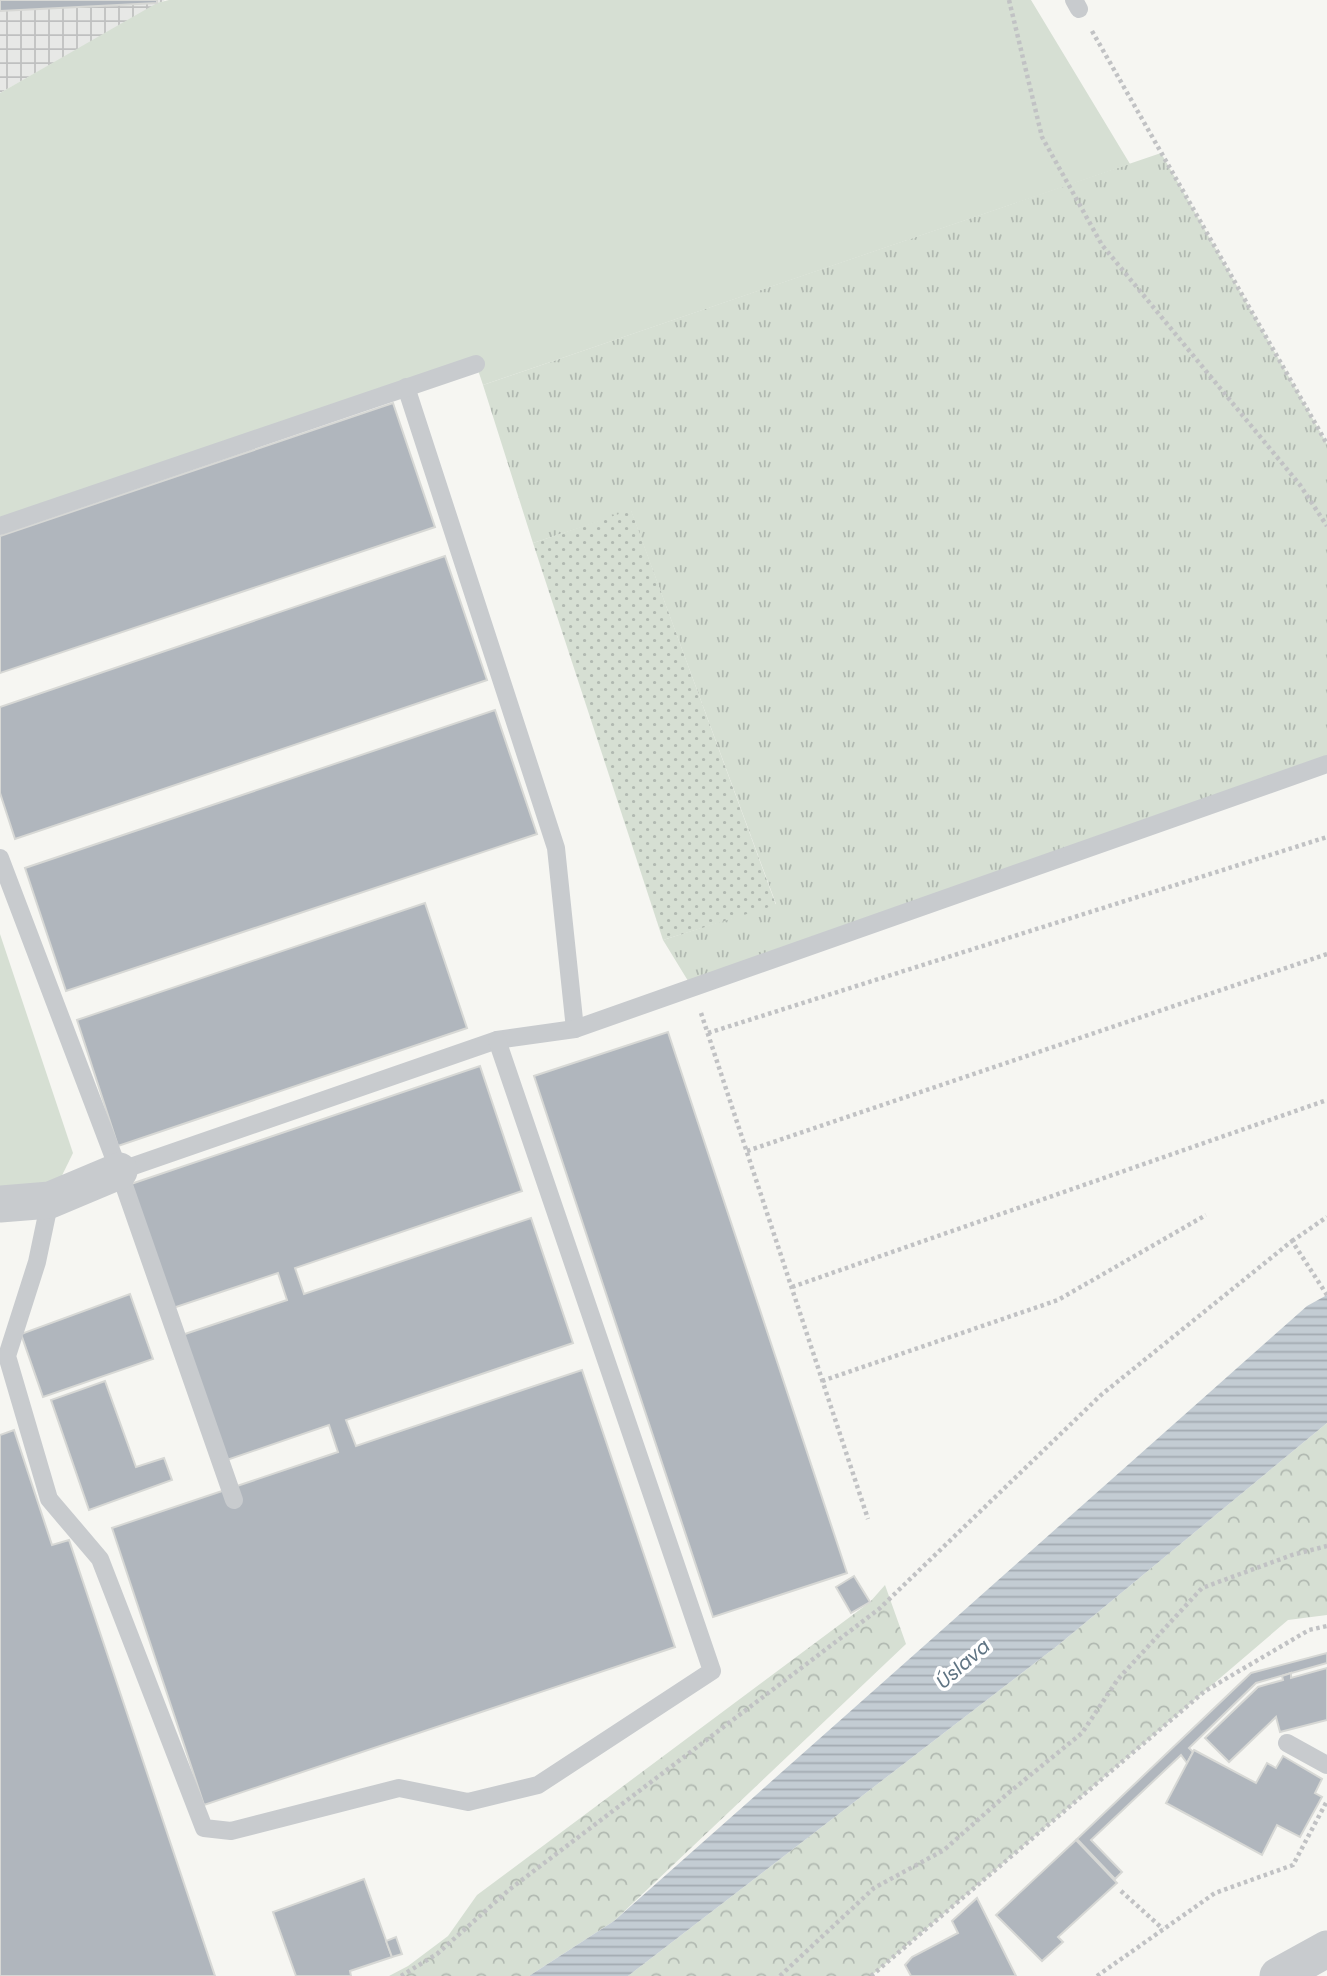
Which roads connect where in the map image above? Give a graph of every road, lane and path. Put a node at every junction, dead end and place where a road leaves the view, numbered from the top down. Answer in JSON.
{"nodes":[{"id":1,"x":1009,"y":0,"type":"edge"},
{"id":2,"x":1077,"y":5,"type":"edge"},
{"id":3,"x":476,"y":364,"type":"dead end"},
{"id":4,"x":406,"y":387,"type":"junction"},
{"id":5,"x":1327,"y":444,"type":"edge"},
{"id":6,"x":0,"y":526,"type":"edge"},
{"id":7,"x":1327,"y":526,"type":"edge"},
{"id":8,"x":1327,"y":764,"type":"edge"},
{"id":9,"x":1327,"y":837,"type":"edge"},
{"id":10,"x":0,"y":858,"type":"edge"},
{"id":11,"x":1327,"y":954,"type":"edge"},
{"id":12,"x":694,"y":989,"type":"junction"},
{"id":13,"x":575,"y":1029,"type":"junction"},
{"id":14,"x":708,"y":1033,"type":"junction"},
{"id":15,"x":497,"y":1040,"type":"junction"},
{"id":16,"x":1327,"y":1100,"type":"edge"},
{"id":17,"x":747,"y":1151,"type":"junction"},
{"id":18,"x":119,"y":1171,"type":"junction"},
{"id":19,"x":50,"y":1200,"type":"junction"},
{"id":20,"x":0,"y":1204,"type":"edge"},
{"id":21,"x":1206,"y":1215,"type":"dead end"},
{"id":22,"x":1327,"y":1217,"type":"edge"},
{"id":23,"x":1292,"y":1241,"type":"junction"},
{"id":24,"x":792,"y":1287,"type":"junction"},
{"id":25,"x":1327,"y":1295,"type":"edge"},
{"id":26,"x":822,"y":1381,"type":"junction"},
{"id":27,"x":234,"y":1500,"type":"dead end"},
{"id":28,"x":868,"y":1519,"type":"dead end"},
{"id":29,"x":1327,"y":1546,"type":"edge"},
{"id":30,"x":1327,"y":1626,"type":"edge"},
{"id":31,"x":1287,"y":1743,"type":"dead end"},
{"id":32,"x":1327,"y":1765,"type":"edge"},
{"id":33,"x":1327,"y":1801,"type":"edge"},
{"id":34,"x":1121,"y":1891,"type":"dead end"},
{"id":35,"x":1163,"y":1929,"type":"junction"},
{"id":36,"x":1327,"y":1949,"type":"edge"},
{"id":37,"x":401,"y":1976,"type":"edge"},
{"id":38,"x":780,"y":1976,"type":"edge"},
{"id":39,"x":871,"y":1976,"type":"edge"},
{"id":40,"x":1097,"y":1976,"type":"edge"},
{"id":41,"x":1278,"y":1976,"type":"edge"}],
"edges":[{"from":1,"to":7,"type":"path"},
{"from":2,"to":5,"type":"path"},
{"from":3,"to":4,"type":"lane"},
{"from":4,"to":6,"type":"lane"},
{"from":4,"to":13,"type":"lane"},
{"from":8,"to":12,"type":"lane"},
{"from":9,"to":14,"type":"path"},
{"from":10,"to":18,"type":"lane"},
{"from":11,"to":17,"type":"path"},
{"from":12,"to":13,"type":"lane"},
{"from":12,"to":14,"type":"path"},
{"from":13,"to":15,"type":"lane"},
{"from":14,"to":17,"type":"path"},
{"from":15,"to":18,"type":"lane"},
{"from":15,"to":19,"type":"lane"},
{"from":16,"to":24,"type":"path"},
{"from":17,"to":24,"type":"path"},
{"from":18,"to":19,"type":"street"},
{"from":18,"to":27,"type":"lane"},
{"from":19,"to":20,"type":"street"},
{"from":21,"to":26,"type":"path"},
{"from":22,"to":23,"type":"path"},
{"from":23,"to":25,"type":"path"},
{"from":23,"to":37,"type":"path"},
{"from":24,"to":26,"type":"path"},
{"from":26,"to":28,"type":"path"},
{"from":29,"to":38,"type":"path"},
{"from":30,"to":39,"type":"path"},
{"from":31,"to":32,"type":"lane"},
{"from":33,"to":35,"type":"path"},
{"from":34,"to":35,"type":"path"},
{"from":35,"to":40,"type":"path"},
{"from":36,"to":41,"type":"street"}]}
